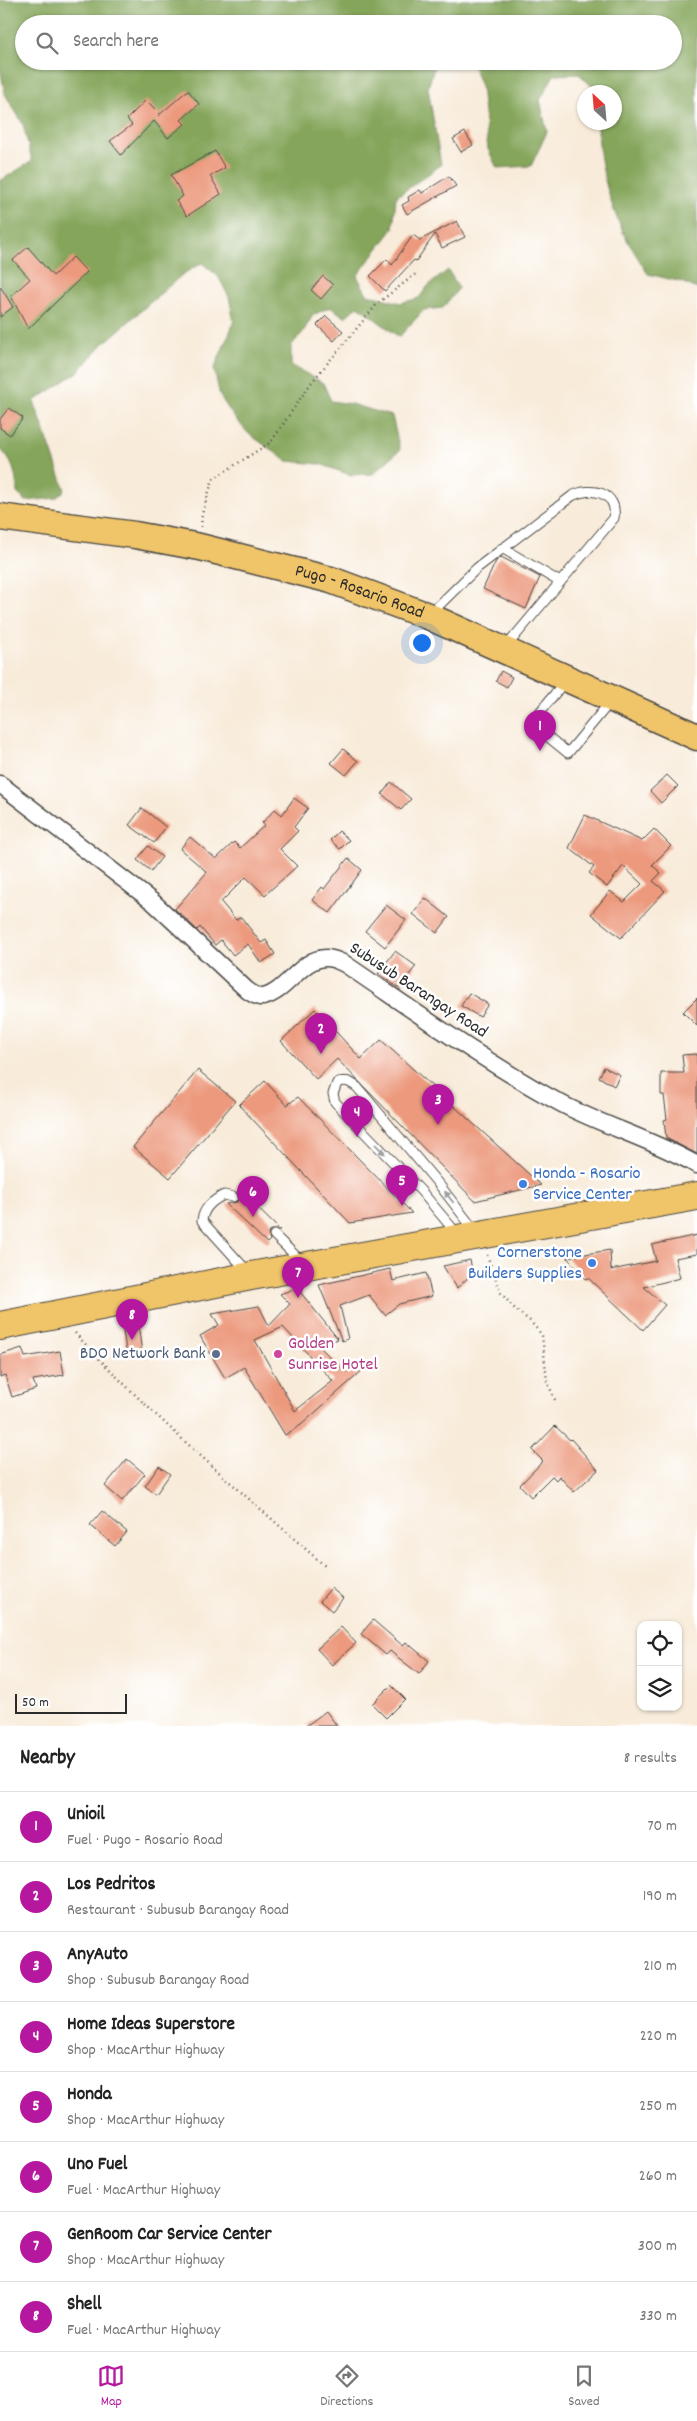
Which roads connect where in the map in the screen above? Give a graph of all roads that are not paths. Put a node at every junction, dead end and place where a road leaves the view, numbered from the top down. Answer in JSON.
{"nodes":[{"id":1,"x":0,"y":517,"type":"edge"},
{"id":2,"x":502,"y":548,"type":"junction"},
{"id":3,"x":560,"y":582,"type":"junction"},
{"id":4,"x":428,"y":616,"type":"junction"},
{"id":5,"x":503,"y":650,"type":"junction"},
{"id":6,"x":567,"y":680,"type":"junction"},
{"id":7,"x":612,"y":700,"type":"junction"},
{"id":8,"x":697,"y":737,"type":"edge"},
{"id":9,"x":0,"y":784,"type":"edge"},
{"id":10,"x":697,"y":1164,"type":"edge"},
{"id":11,"x":697,"y":1196,"type":"edge"},
{"id":12,"x":233,"y":1197,"type":"dead end"},
{"id":13,"x":274,"y":1236,"type":"dead end"},
{"id":14,"x":470,"y":1237,"type":"junction"},
{"id":15,"x":307,"y":1266,"type":"junction"},
{"id":16,"x":251,"y":1276,"type":"junction"},
{"id":17,"x":1,"y":1327,"type":"edge"}],
"edges":[{"from":1,"to":4,"type":"main road","name":"Pugo - Rosario Road"},
{"from":2,"to":3,"type":"lane"},
{"from":2,"to":3,"type":"lane"},
{"from":2,"to":4,"type":"lane"},
{"from":3,"to":5,"type":"lane"},
{"from":4,"to":5,"type":"main road","name":"Pugo - Rosario Road"},
{"from":5,"to":6,"type":"main road","name":"Pugo - Rosario Road"},
{"from":6,"to":7,"type":"main road","name":"Pugo - Rosario Road"},
{"from":6,"to":7,"type":"lane"},
{"from":7,"to":8,"type":"main road","name":"Pugo - Rosario Road"},
{"from":9,"to":10,"type":"street","name":"Subusub Barangay Road"},
{"from":11,"to":14,"type":"highway"},
{"from":12,"to":16,"type":"lane"},
{"from":13,"to":15,"type":"lane"},
{"from":14,"to":14,"type":"lane","one_way":true},
{"from":14,"to":15,"type":"highway"},
{"from":15,"to":16,"type":"highway"},
{"from":16,"to":17,"type":"highway"}]}
